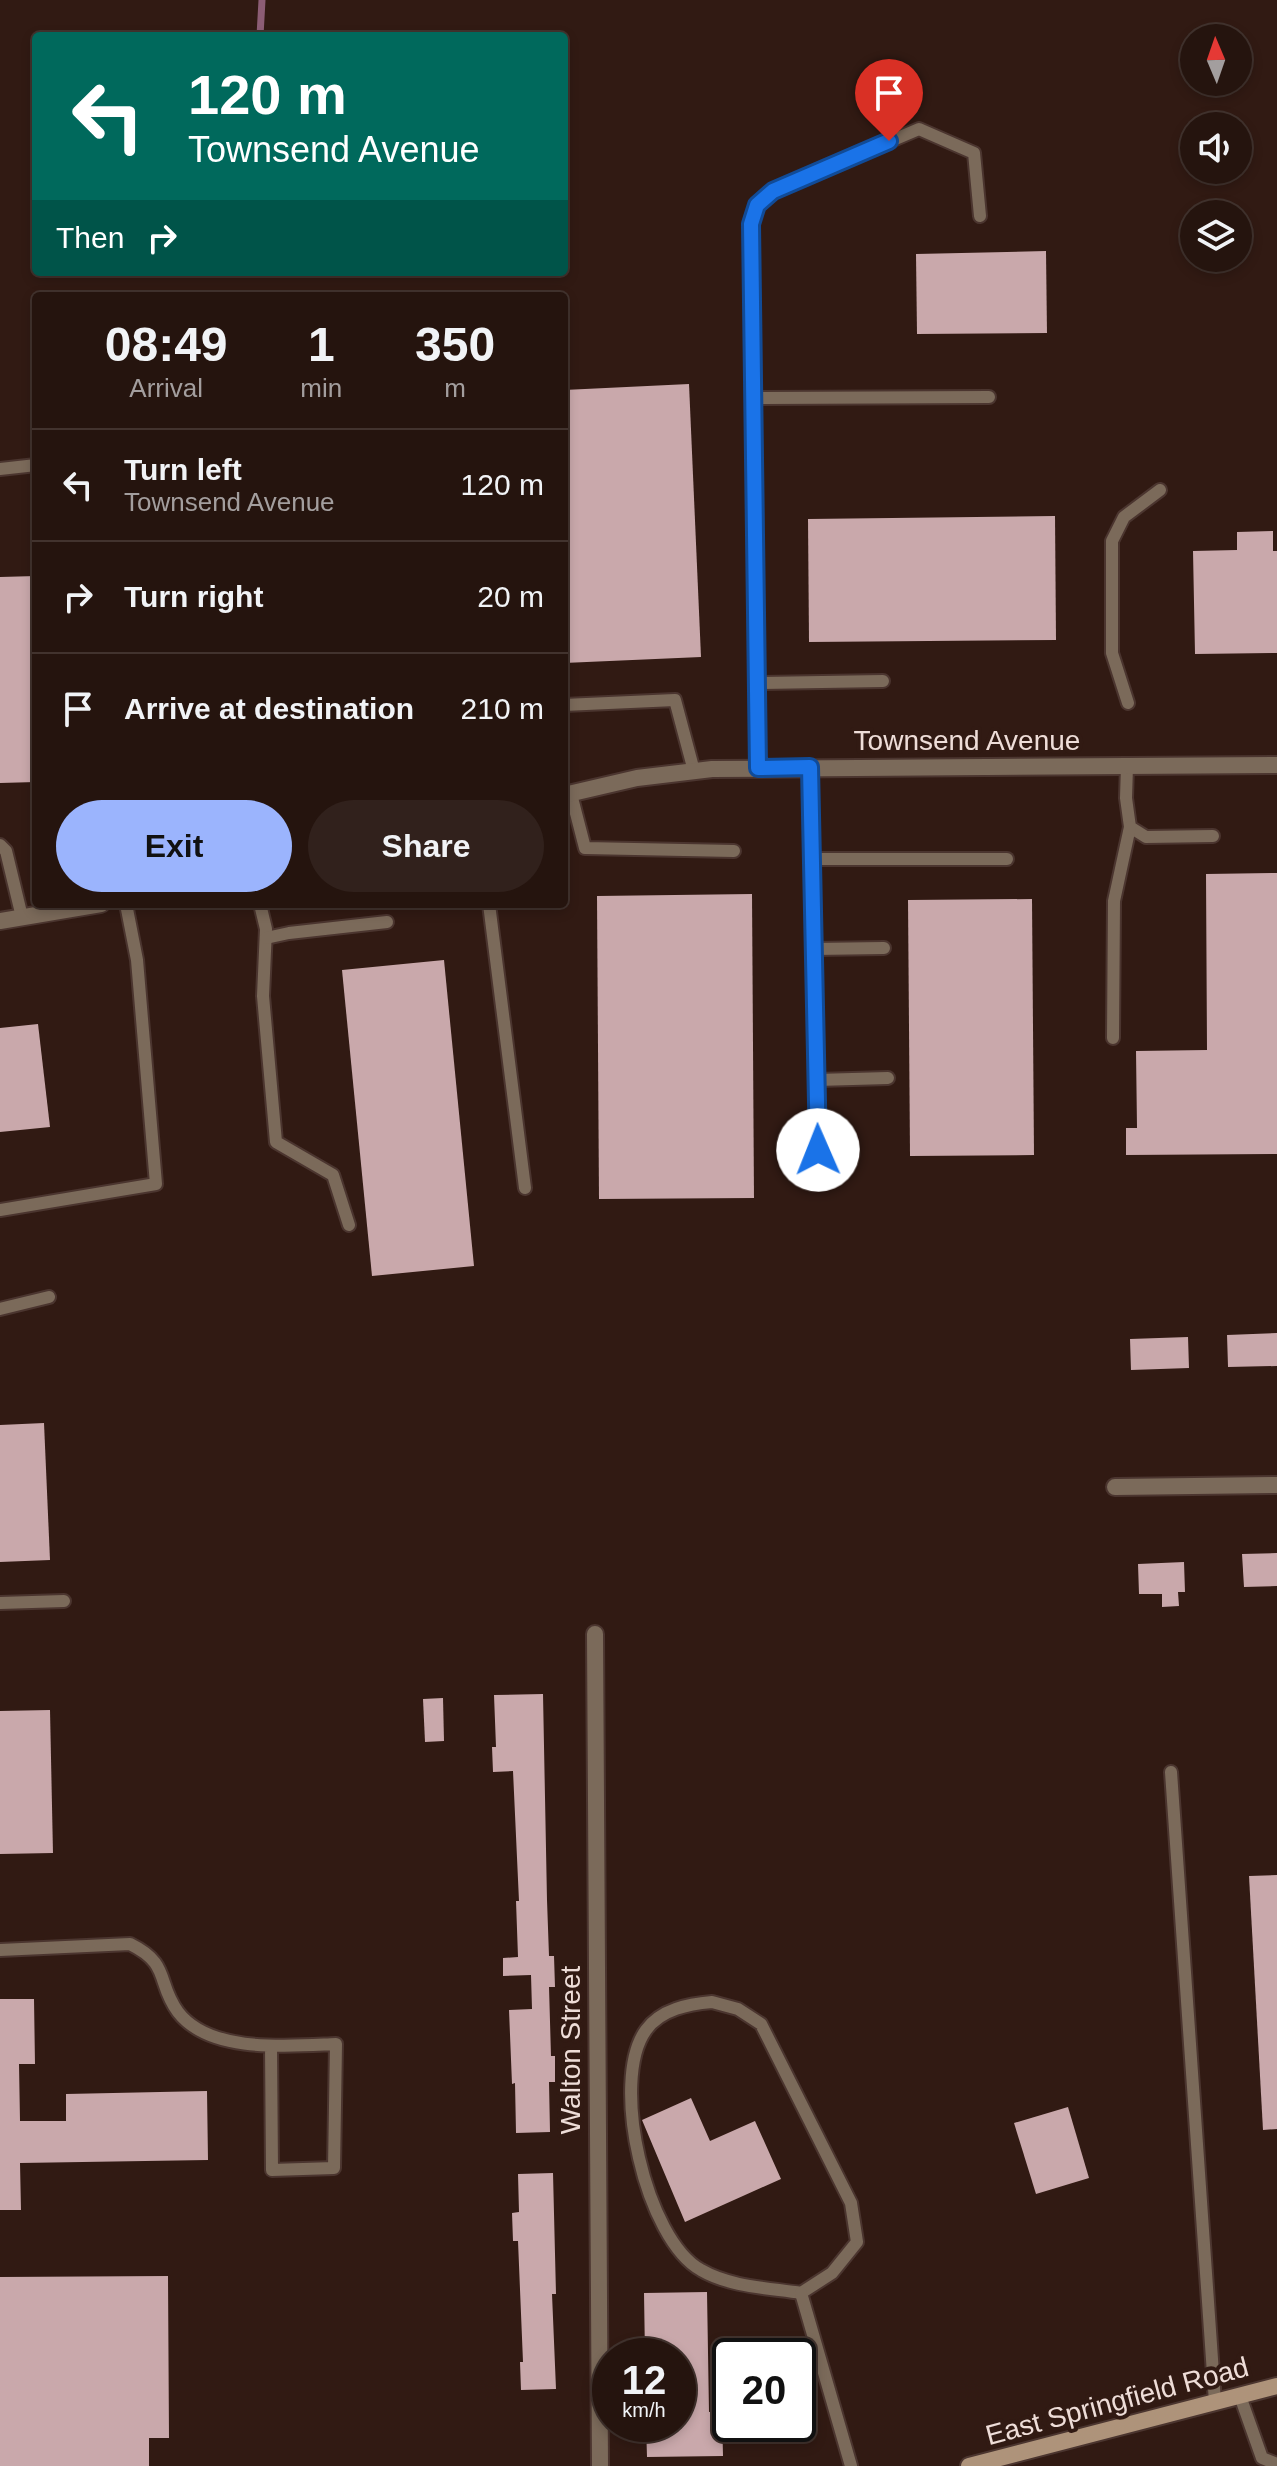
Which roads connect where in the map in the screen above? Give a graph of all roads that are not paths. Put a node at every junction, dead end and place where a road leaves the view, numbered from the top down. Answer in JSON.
{"nodes":[{"id":1,"x":980,"y":216,"type":"dead end"},
{"id":2,"x":989,"y":397,"type":"dead end"},
{"id":3,"x":752,"y":398,"type":"junction"},
{"id":4,"x":32,"y":465,"type":"edge"},
{"id":5,"x":0,"y":469,"type":"edge"},
{"id":6,"x":1160,"y":490,"type":"dead end"},
{"id":7,"x":883,"y":681,"type":"dead end"},
{"id":8,"x":757,"y":683,"type":"junction"},
{"id":9,"x":1128,"y":703,"type":"dead end"},
{"id":10,"x":568,"y":705,"type":"edge"},
{"id":11,"x":1277,"y":765,"type":"edge"},
{"id":12,"x":1127,"y":766,"type":"junction"},
{"id":13,"x":810,"y":767,"type":"junction"},
{"id":14,"x":758,"y":768,"type":"junction"},
{"id":15,"x":694,"y":771,"type":"junction"},
{"id":16,"x":568,"y":795,"type":"edge"},
{"id":17,"x":1130,"y":827,"type":"junction"},
{"id":18,"x":1213,"y":836,"type":"dead end"},
{"id":19,"x":0,"y":845,"type":"edge"},
{"id":20,"x":734,"y":851,"type":"dead end"},
{"id":21,"x":812,"y":859,"type":"junction"},
{"id":22,"x":1007,"y":859,"type":"dead end"},
{"id":23,"x":77,"y":908,"type":"edge"},
{"id":24,"x":127,"y":908,"type":"edge"},
{"id":25,"x":261,"y":908,"type":"edge"},
{"id":26,"x":490,"y":908,"type":"edge"},
{"id":27,"x":22,"y":917,"type":"junction"},
{"id":28,"x":0,"y":921,"type":"edge"},
{"id":29,"x":387,"y":922,"type":"dead end"},
{"id":30,"x":266,"y":938,"type":"junction"},
{"id":31,"x":884,"y":948,"type":"dead end"},
{"id":32,"x":814,"y":949,"type":"junction"},
{"id":33,"x":1113,"y":1038,"type":"dead end"},
{"id":34,"x":888,"y":1078,"type":"dead end"},
{"id":35,"x":817,"y":1080,"type":"junction"},
{"id":36,"x":818,"y":1150,"type":"dead end"},
{"id":37,"x":525,"y":1188,"type":"dead end"},
{"id":38,"x":0,"y":1210,"type":"edge"},
{"id":39,"x":349,"y":1225,"type":"dead end"},
{"id":40,"x":49,"y":1297,"type":"dead end"},
{"id":41,"x":0,"y":1309,"type":"edge"},
{"id":42,"x":1277,"y":1485,"type":"edge"},
{"id":43,"x":1115,"y":1487,"type":"dead end"},
{"id":44,"x":64,"y":1601,"type":"dead end"},
{"id":45,"x":0,"y":1603,"type":"edge"},
{"id":46,"x":595,"y":1634,"type":"dead end"},
{"id":47,"x":1171,"y":1772,"type":"dead end"},
{"id":48,"x":0,"y":1950,"type":"edge"},
{"id":49,"x":271,"y":2046,"type":"junction"},
{"id":50,"x":801,"y":2293,"type":"junction"},
{"id":51,"x":1277,"y":2386,"type":"edge"},
{"id":52,"x":1240,"y":2396,"type":"junction"},
{"id":53,"x":1215,"y":2402,"type":"junction"},
{"id":54,"x":1277,"y":2464,"type":"edge"},
{"id":55,"x":600,"y":2466,"type":"edge"},
{"id":56,"x":851,"y":2466,"type":"edge"},
{"id":57,"x":969,"y":2466,"type":"edge"}],
"edges":[{"from":1,"to":3,"type":"lane"},
{"from":2,"to":3,"type":"lane"},
{"from":3,"to":8,"type":"lane"},
{"from":4,"to":5,"type":"lane"},
{"from":6,"to":9,"type":"lane"},
{"from":7,"to":8,"type":"lane"},
{"from":8,"to":14,"type":"lane"},
{"from":10,"to":15,"type":"lane"},
{"from":11,"to":12,"type":"street","name":"Townsend Avenue"},
{"from":12,"to":13,"type":"street","name":"Townsend Avenue"},
{"from":12,"to":17,"type":"lane"},
{"from":13,"to":14,"type":"street","name":"Townsend Avenue"},
{"from":13,"to":21,"type":"lane"},
{"from":14,"to":15,"type":"street","name":"Townsend Avenue"},
{"from":15,"to":16,"type":"street","name":"Townsend Avenue"},
{"from":16,"to":20,"type":"lane"},
{"from":17,"to":18,"type":"lane"},
{"from":17,"to":33,"type":"lane"},
{"from":19,"to":27,"type":"lane"},
{"from":21,"to":22,"type":"lane"},
{"from":21,"to":32,"type":"lane"},
{"from":23,"to":27,"type":"street"},
{"from":24,"to":38,"type":"lane"},
{"from":25,"to":30,"type":"lane"},
{"from":26,"to":37,"type":"lane"},
{"from":27,"to":28,"type":"street"},
{"from":29,"to":30,"type":"lane"},
{"from":30,"to":39,"type":"lane"},
{"from":31,"to":32,"type":"lane"},
{"from":32,"to":35,"type":"lane"},
{"from":34,"to":35,"type":"lane"},
{"from":35,"to":36,"type":"lane"},
{"from":40,"to":41,"type":"lane"},
{"from":42,"to":43,"type":"street"},
{"from":44,"to":45,"type":"lane"},
{"from":46,"to":55,"type":"street","name":"Walton Street"},
{"from":47,"to":53,"type":"lane"},
{"from":48,"to":49,"type":"lane"},
{"from":49,"to":49,"type":"lane"},
{"from":50,"to":50,"type":"lane"},
{"from":50,"to":56,"type":"lane"},
{"from":51,"to":52,"type":"street","name":"East Springfield Road"},
{"from":52,"to":53,"type":"street","name":"East Springfield Road"},
{"from":52,"to":54,"type":"lane"},
{"from":53,"to":57,"type":"street","name":"East Springfield Road"}]}
